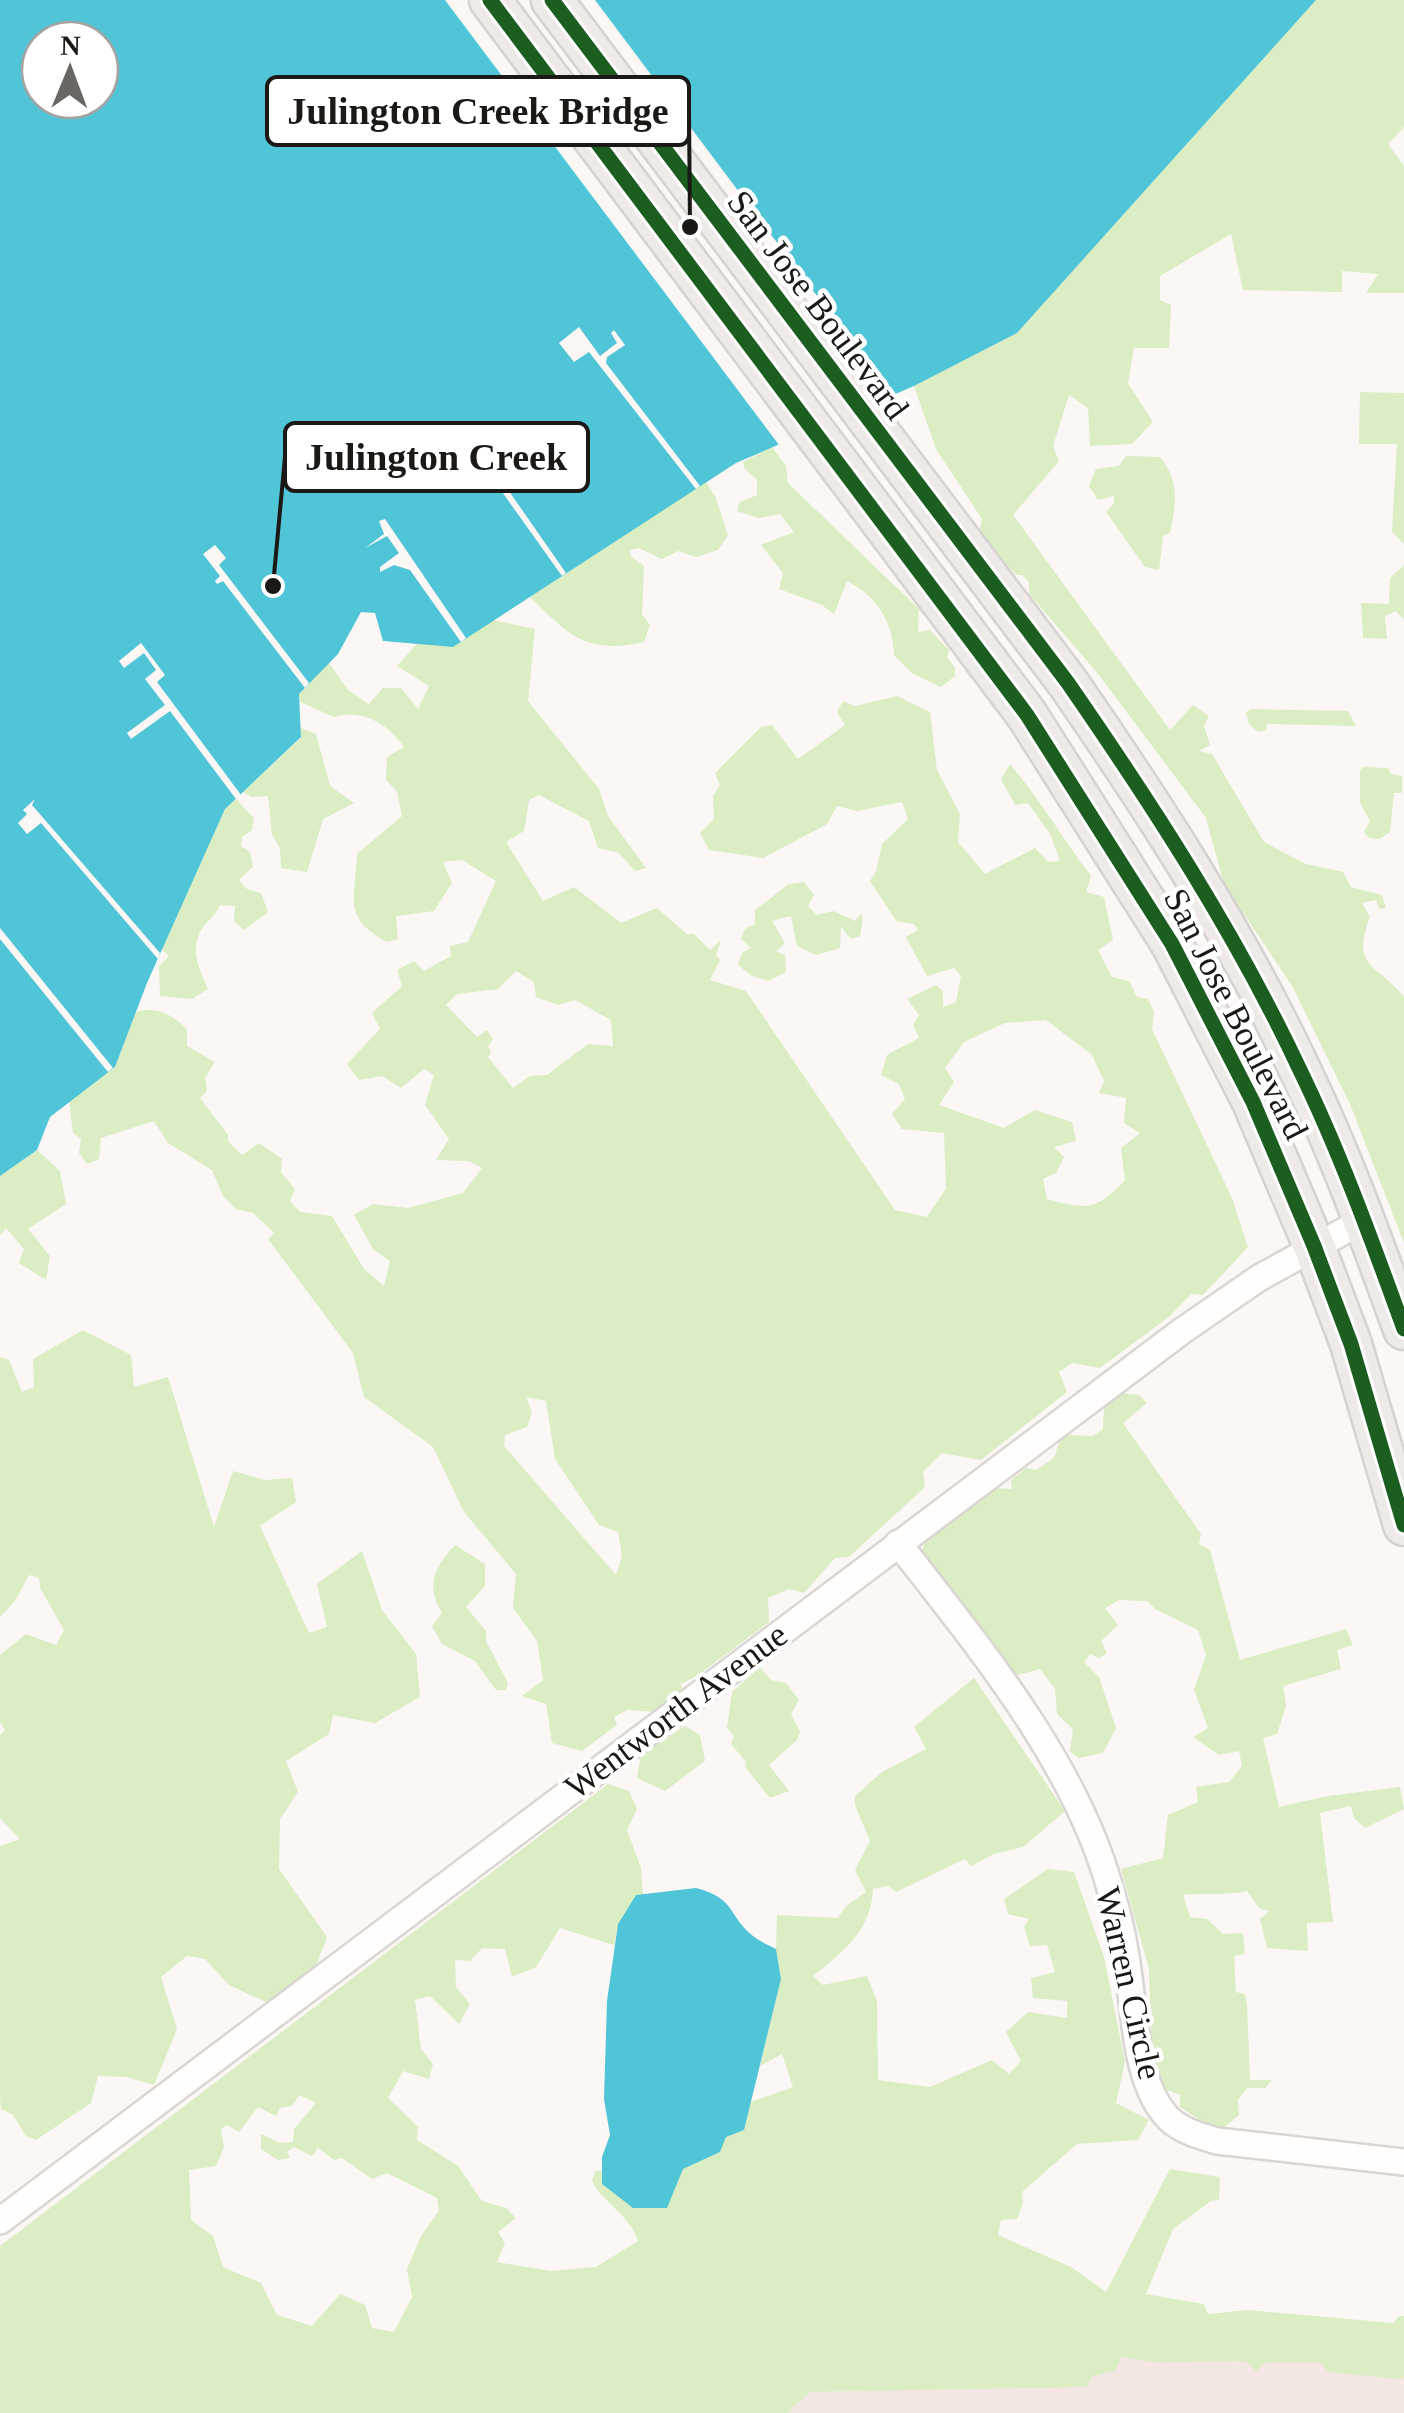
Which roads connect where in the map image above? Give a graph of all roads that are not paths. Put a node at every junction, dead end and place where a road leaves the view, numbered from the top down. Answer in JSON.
{"nodes":[{"id":1,"x":490,"y":0,"type":"edge"},
{"id":2,"x":552,"y":0,"type":"edge"},
{"id":3,"x":1364,"y":1220,"type":"junction"},
{"id":4,"x":1314,"y":1246,"type":"junction"},
{"id":5,"x":1404,"y":1329,"type":"edge"},
{"id":6,"x":1404,"y":1525,"type":"edge"},
{"id":7,"x":898,"y":1543,"type":"junction"},
{"id":8,"x":1404,"y":2162,"type":"edge"},
{"id":9,"x":0,"y":2221,"type":"edge"}],
"edges":[{"from":1,"to":4,"type":"main road","name":"San Jose Boulevard"},
{"from":2,"to":3,"type":"main road","name":"San Jose Boulevard"},
{"from":3,"to":4,"type":"street","name":"Wentworth Avenue"},
{"from":3,"to":5,"type":"main road","name":"San Jose Boulevard"},
{"from":4,"to":6,"type":"main road","name":"San Jose Boulevard"},
{"from":4,"to":7,"type":"street","name":"Wentworth Avenue"},
{"from":7,"to":8,"type":"street","name":"Warren Circle"},
{"from":7,"to":9,"type":"street","name":"Wentworth Avenue"}]}
